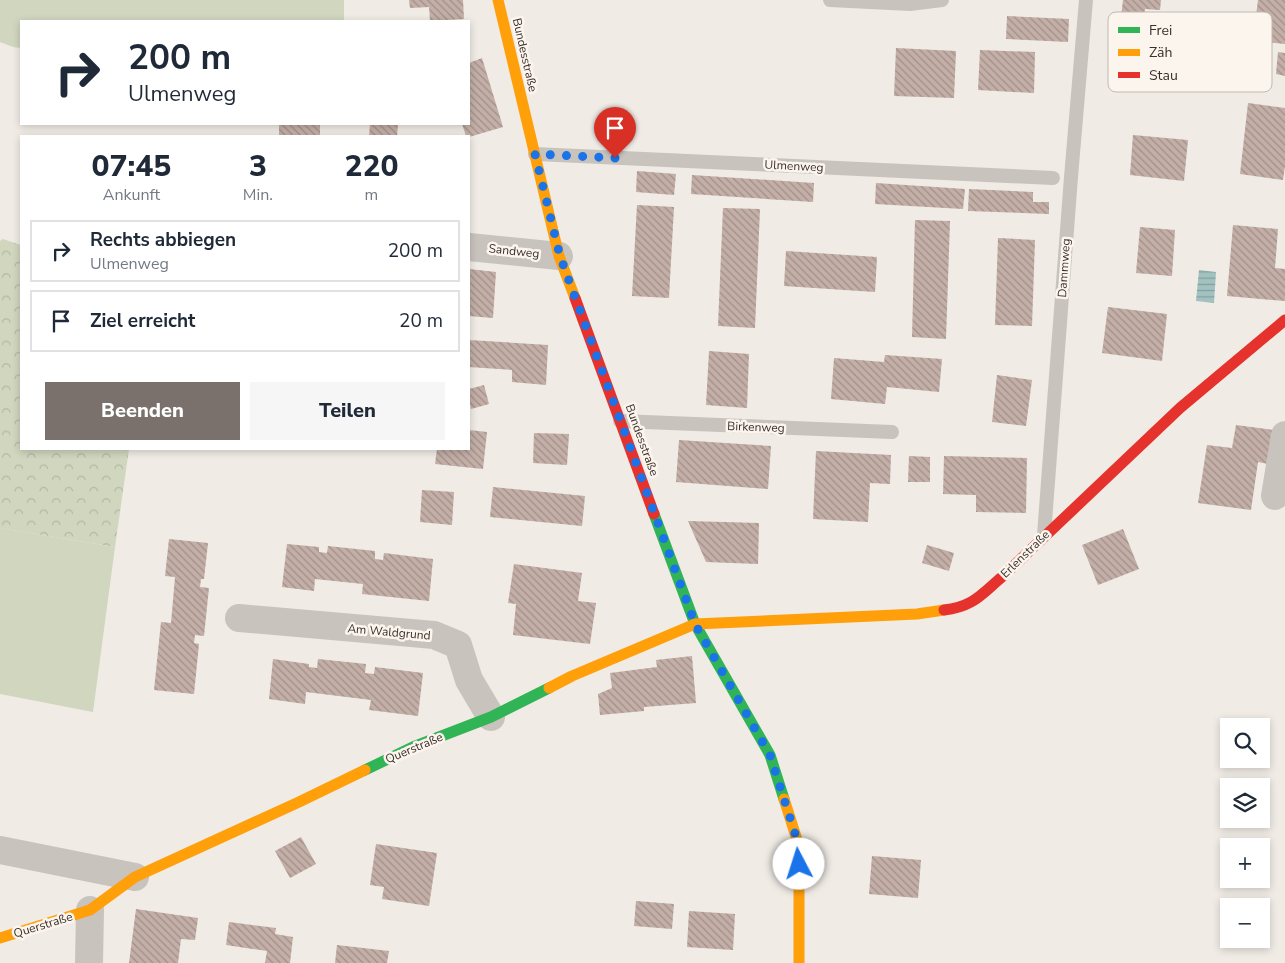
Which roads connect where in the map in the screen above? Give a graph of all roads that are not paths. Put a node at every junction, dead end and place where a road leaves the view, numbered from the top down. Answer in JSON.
{"nodes":[{"id":1,"x":498,"y":0,"type":"edge"},
{"id":2,"x":830,"y":0,"type":"edge"},
{"id":3,"x":942,"y":0,"type":"edge"},
{"id":4,"x":1086,"y":0,"type":"edge"},
{"id":5,"x":535,"y":154,"type":"junction"},
{"id":6,"x":1054,"y":178,"type":"dead end"},
{"id":7,"x":470,"y":247,"type":"edge"},
{"id":8,"x":560,"y":256,"type":"junction"},
{"id":9,"x":1285,"y":320,"type":"edge"},
{"id":10,"x":620,"y":421,"type":"junction"},
{"id":11,"x":892,"y":432,"type":"dead end"},
{"id":12,"x":1285,"y":435,"type":"edge"},
{"id":13,"x":1275,"y":496,"type":"dead end"},
{"id":14,"x":1044,"y":536,"type":"junction"},
{"id":15,"x":239,"y":618,"type":"dead end"},
{"id":16,"x":695,"y":624,"type":"junction"},
{"id":17,"x":492,"y":717,"type":"junction"},
{"id":18,"x":0,"y":850,"type":"edge"},
{"id":19,"x":135,"y":877,"type":"junction"},
{"id":20,"x":90,"y":910,"type":"junction"},
{"id":21,"x":0,"y":938,"type":"edge"},
{"id":22,"x":89,"y":963,"type":"edge"},
{"id":23,"x":799,"y":963,"type":"edge"}],
"edges":[{"from":1,"to":5,"type":"street","name":"Bundesstraße"},
{"from":2,"to":3,"type":"lane"},
{"from":4,"to":14,"type":"lane","name":"Dammweg"},
{"from":5,"to":6,"type":"lane","name":"Ulmenweg"},
{"from":5,"to":8,"type":"street","name":"Bundesstraße"},
{"from":7,"to":8,"type":"street","name":"Sandweg"},
{"from":8,"to":10,"type":"street","name":"Bundesstraße"},
{"from":9,"to":14,"type":"street","name":"Erlenstraße"},
{"from":10,"to":11,"type":"lane","name":"Birkenweg"},
{"from":10,"to":16,"type":"street","name":"Bundesstraße"},
{"from":12,"to":13,"type":"street"},
{"from":14,"to":16,"type":"street","name":"Erlenstraße"},
{"from":15,"to":17,"type":"street","name":"Am Waldgrund"},
{"from":16,"to":17,"type":"street","name":"Querstraße"},
{"from":16,"to":23,"type":"street","name":"Bundesstraße"},
{"from":17,"to":19,"type":"street","name":"Querstraße"},
{"from":18,"to":19,"type":"street"},
{"from":19,"to":20,"type":"street","name":"Querstraße"},
{"from":20,"to":21,"type":"street","name":"Querstraße"},
{"from":20,"to":22,"type":"street"}]}
